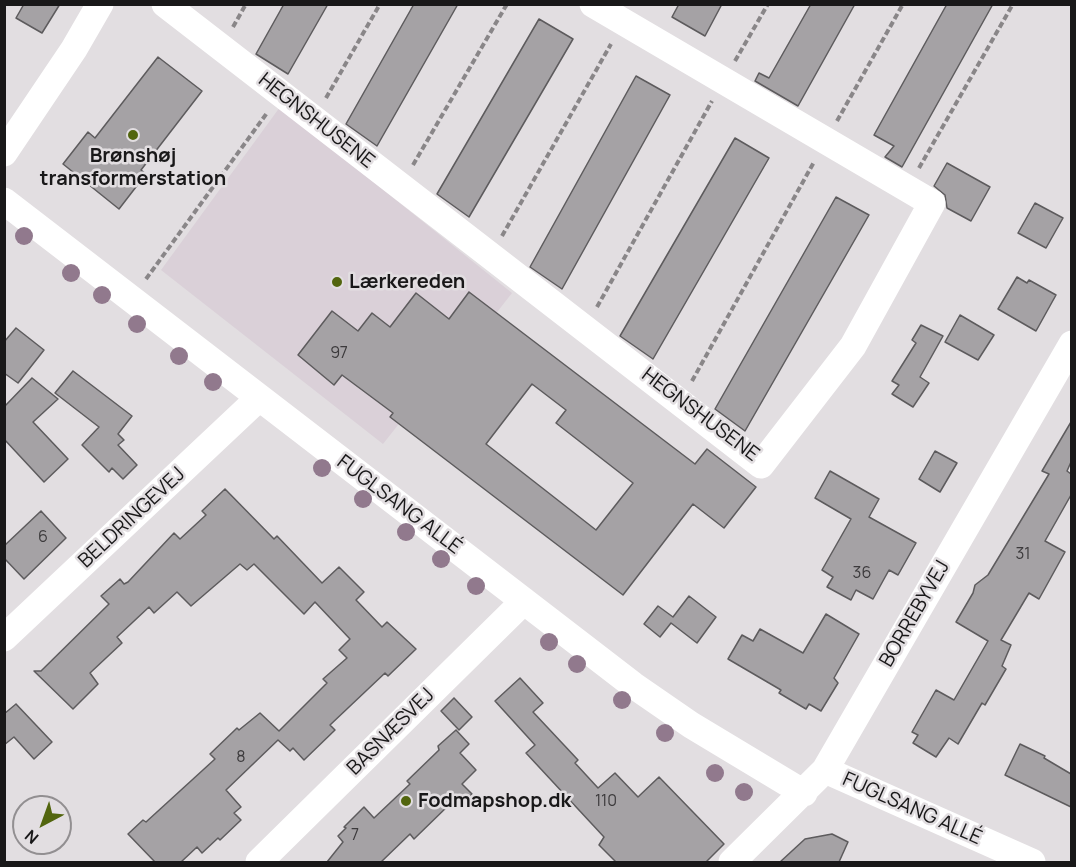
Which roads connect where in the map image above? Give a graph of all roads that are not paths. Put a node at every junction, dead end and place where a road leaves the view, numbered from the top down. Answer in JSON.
{"nodes":[{"id":1,"x":100,"y":4,"type":"edge"},
{"id":2,"x":165,"y":4,"type":"edge"},
{"id":3,"x":593,"y":4,"type":"edge"},
{"id":4,"x":4,"y":153,"type":"edge"},
{"id":5,"x":4,"y":201,"type":"edge"},
{"id":6,"x":1071,"y":344,"type":"edge"},
{"id":7,"x":259,"y":398,"type":"junction"},
{"id":8,"x":524,"y":601,"type":"junction"},
{"id":9,"x":4,"y":638,"type":"edge"},
{"id":10,"x":825,"y":770,"type":"junction"},
{"id":11,"x":804,"y":793,"type":"junction"},
{"id":12,"x":259,"y":862,"type":"edge"},
{"id":13,"x":732,"y":862,"type":"edge"},
{"id":14,"x":1032,"y":862,"type":"edge"}],
"edges":[{"from":1,"to":4,"type":"street"},
{"from":2,"to":3,"type":"street","name":"HEGNSHUSENE"},
{"from":5,"to":7,"type":"street","name":"FUGLSANG ALLÉ"},
{"from":6,"to":10,"type":"street","name":"BORREBYVEJ"},
{"from":7,"to":8,"type":"street","name":"FUGLSANG ALLÉ"},
{"from":7,"to":9,"type":"street","name":"BELDRINGEVEJ"},
{"from":8,"to":11,"type":"street","name":"FUGLSANG ALLÉ"},
{"from":8,"to":12,"type":"street","name":"BASNÆSVEJ"},
{"from":10,"to":11,"type":"street","name":"BORREBYVEJ"},
{"from":10,"to":14,"type":"street","name":"FUGLSANG ALLÉ"},
{"from":11,"to":13,"type":"street","name":"BORREBYVEJ"}]}
